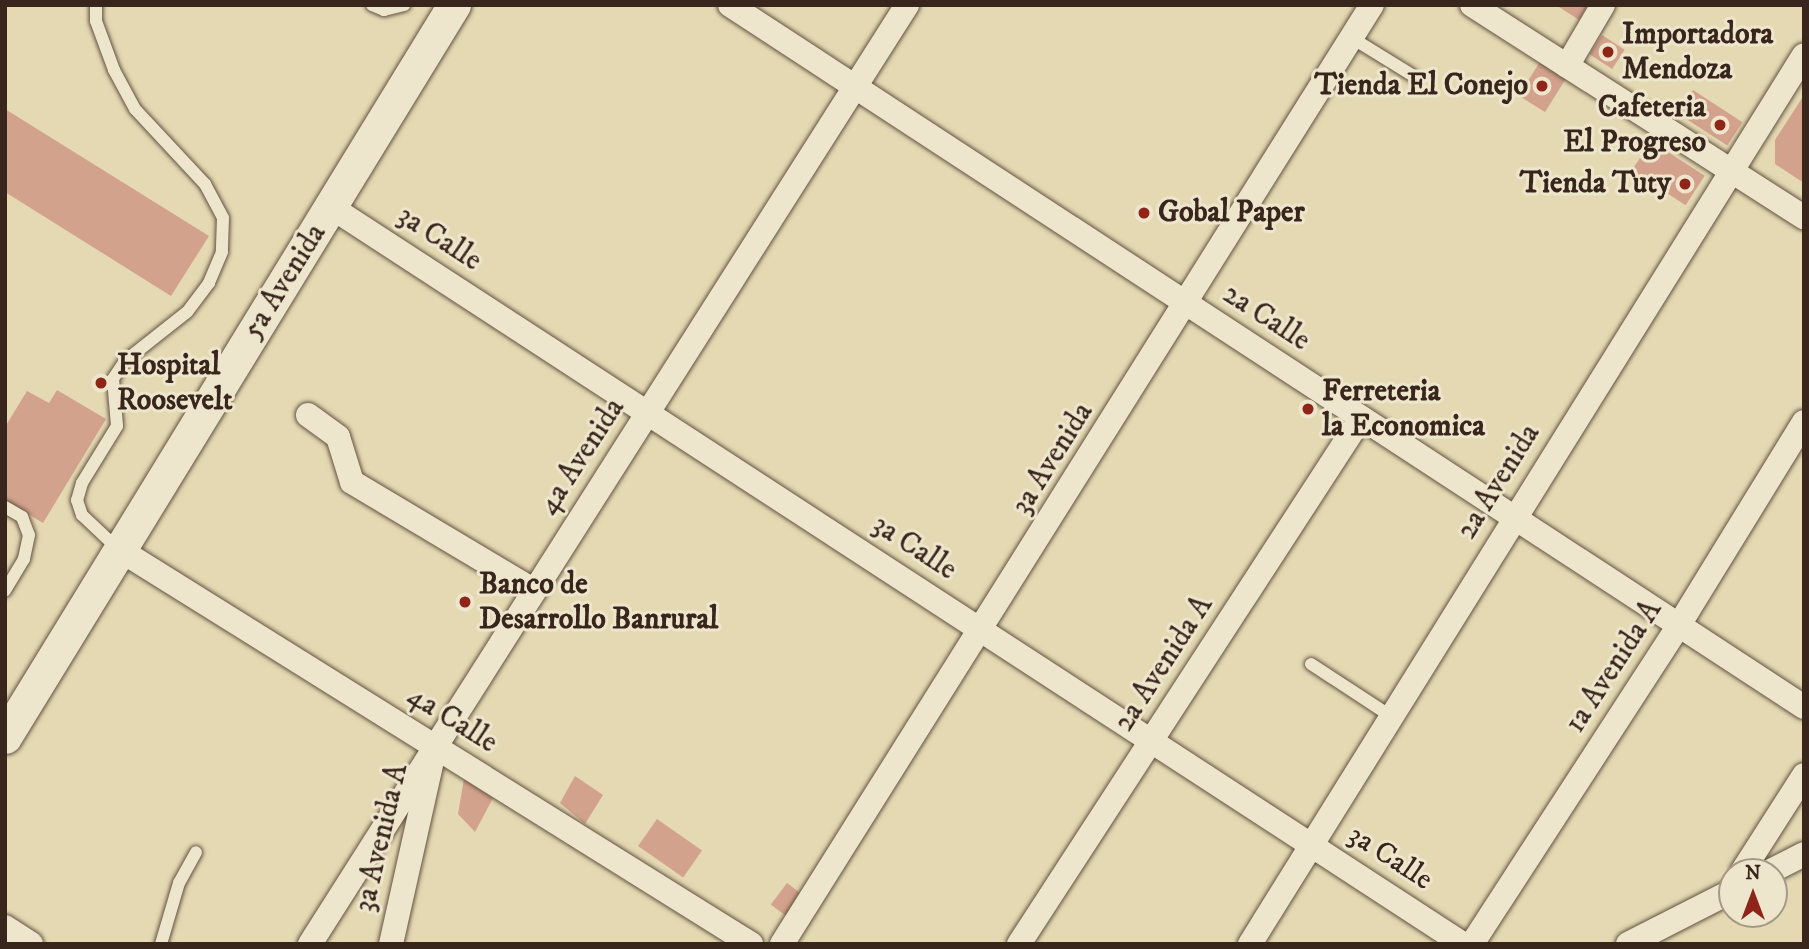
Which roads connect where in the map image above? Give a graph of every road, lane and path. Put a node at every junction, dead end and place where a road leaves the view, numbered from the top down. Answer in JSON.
{"nodes":[{"id":1,"x":96,"y":5,"type":"edge"},
{"id":2,"x":372,"y":5,"type":"edge"},
{"id":3,"x":404,"y":5,"type":"edge"},
{"id":4,"x":454,"y":5,"type":"edge"},
{"id":5,"x":730,"y":5,"type":"edge"},
{"id":6,"x":907,"y":5,"type":"edge"},
{"id":7,"x":1372,"y":5,"type":"edge"},
{"id":8,"x":1472,"y":5,"type":"edge"},
{"id":9,"x":1604,"y":5,"type":"edge"},
{"id":10,"x":1352,"y":38,"type":"junction"},
{"id":11,"x":1804,"y":55,"type":"edge"},
{"id":12,"x":1567,"y":66,"type":"junction"},
{"id":13,"x":1412,"y":75,"type":"dead end"},
{"id":14,"x":855,"y":87,"type":"junction"},
{"id":15,"x":1733,"y":173,"type":"junction"},
{"id":16,"x":331,"y":206,"type":"junction"},
{"id":17,"x":1804,"y":217,"type":"edge"},
{"id":18,"x":1187,"y":304,"type":"junction"},
{"id":19,"x":649,"y":413,"type":"junction"},
{"id":20,"x":308,"y":415,"type":"dead end"},
{"id":21,"x":1361,"y":418,"type":"junction"},
{"id":22,"x":1804,"y":422,"type":"edge"},
{"id":23,"x":5,"y":507,"type":"edge"},
{"id":24,"x":1513,"y":517,"type":"junction"},
{"id":25,"x":120,"y":550,"type":"junction"},
{"id":26,"x":533,"y":590,"type":"junction"},
{"id":27,"x":5,"y":591,"type":"edge"},
{"id":28,"x":1679,"y":625,"type":"junction"},
{"id":29,"x":983,"y":630,"type":"junction"},
{"id":30,"x":1311,"y":664,"type":"dead end"},
{"id":31,"x":1804,"y":707,"type":"edge"},
{"id":32,"x":1392,"y":717,"type":"junction"},
{"id":33,"x":5,"y":737,"type":"edge"},
{"id":34,"x":1152,"y":741,"type":"junction"},
{"id":35,"x":435,"y":747,"type":"junction"},
{"id":36,"x":1804,"y":775,"type":"edge"},
{"id":37,"x":1313,"y":846,"type":"junction"},
{"id":38,"x":196,"y":852,"type":"dead end"},
{"id":39,"x":1804,"y":854,"type":"edge"},
{"id":40,"x":1752,"y":858,"type":"edge"},
{"id":41,"x":1788,"y":862,"type":"edge"},
{"id":42,"x":1718,"y":895,"type":"edge"},
{"id":43,"x":5,"y":927,"type":"edge"},
{"id":44,"x":31,"y":944,"type":"edge"},
{"id":45,"x":161,"y":944,"type":"edge"},
{"id":46,"x":310,"y":944,"type":"edge"},
{"id":47,"x":391,"y":944,"type":"edge"},
{"id":48,"x":751,"y":944,"type":"edge"},
{"id":49,"x":782,"y":944,"type":"edge"},
{"id":50,"x":1019,"y":944,"type":"edge"},
{"id":51,"x":1250,"y":944,"type":"edge"},
{"id":52,"x":1463,"y":944,"type":"edge"},
{"id":53,"x":1472,"y":944,"type":"edge"},
{"id":54,"x":1628,"y":944,"type":"edge"}],
"edges":[{"from":1,"to":25,"type":"lane"},
{"from":2,"to":3,"type":"lane"},
{"from":4,"to":16,"type":"street","name":"5a Avenida"},
{"from":5,"to":14,"type":"street","name":"2a Calle"},
{"from":6,"to":14,"type":"street","name":"4a Avenida"},
{"from":7,"to":10,"type":"street","name":"3a Avenida"},
{"from":8,"to":12,"type":"street"},
{"from":9,"to":12,"type":"street"},
{"from":10,"to":13,"type":"lane"},
{"from":10,"to":18,"type":"street","name":"3a Avenida"},
{"from":11,"to":15,"type":"street","name":"2a Avenida"},
{"from":12,"to":15,"type":"street"},
{"from":14,"to":18,"type":"street","name":"2a Calle"},
{"from":14,"to":19,"type":"street","name":"4a Avenida"},
{"from":15,"to":17,"type":"street"},
{"from":15,"to":24,"type":"street","name":"2a Avenida"},
{"from":16,"to":19,"type":"street","name":"3a Calle"},
{"from":16,"to":25,"type":"street","name":"5a Avenida"},
{"from":18,"to":21,"type":"street","name":"2a Calle"},
{"from":18,"to":29,"type":"street","name":"3a Avenida"},
{"from":19,"to":26,"type":"street","name":"4a Avenida"},
{"from":19,"to":29,"type":"street","name":"3a Calle"},
{"from":20,"to":26,"type":"street"},
{"from":21,"to":24,"type":"street","name":"2a Calle"},
{"from":21,"to":34,"type":"street","name":"2a Avenida A"},
{"from":22,"to":28,"type":"street","name":"1a Avenida A"},
{"from":23,"to":27,"type":"lane"},
{"from":24,"to":28,"type":"street","name":"2a Calle"},
{"from":24,"to":32,"type":"street","name":"2a Avenida"},
{"from":25,"to":33,"type":"street","name":"5a Avenida"},
{"from":25,"to":35,"type":"street","name":"4a Calle"},
{"from":26,"to":35,"type":"street","name":"4a Avenida"},
{"from":28,"to":31,"type":"street","name":"2a Calle"},
{"from":28,"to":53,"type":"street","name":"1a Avenida A"},
{"from":29,"to":34,"type":"street","name":"3a Calle"},
{"from":29,"to":49,"type":"street","name":"3a Avenida"},
{"from":30,"to":32,"type":"lane"},
{"from":32,"to":37,"type":"street","name":"2a Avenida"},
{"from":34,"to":37,"type":"street","name":"3a Calle"},
{"from":34,"to":50,"type":"street","name":"2a Avenida A"},
{"from":35,"to":46,"type":"street","name":"4a Avenida"},
{"from":35,"to":47,"type":"street","name":"3a Avenida A"},
{"from":35,"to":48,"type":"street","name":"4a Calle"},
{"from":36,"to":40,"type":"street"},
{"from":37,"to":51,"type":"street","name":"2a Avenida"},
{"from":37,"to":52,"type":"street","name":"3a Calle"},
{"from":38,"to":45,"type":"lane"},
{"from":39,"to":41,"type":"street"},
{"from":42,"to":54,"type":"street"},
{"from":43,"to":44,"type":"street"}]}
